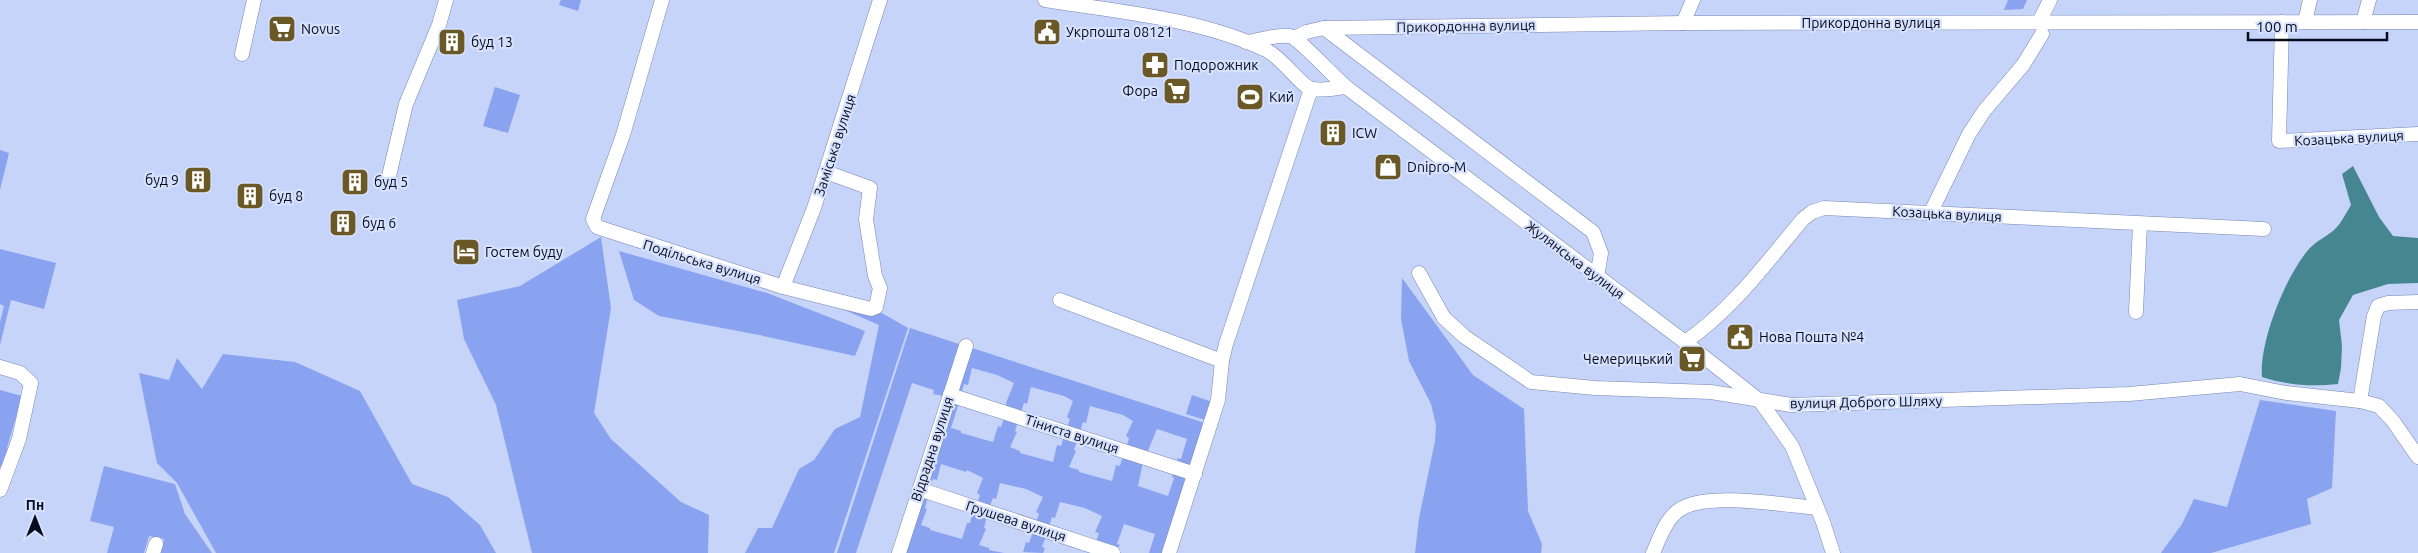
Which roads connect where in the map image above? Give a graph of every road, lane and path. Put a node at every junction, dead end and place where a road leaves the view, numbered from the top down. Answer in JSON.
{"nodes":[{"id":1,"x":254,"y":0,"type":"edge"},
{"id":2,"x":446,"y":0,"type":"edge"},
{"id":3,"x":662,"y":0,"type":"edge"},
{"id":4,"x":880,"y":0,"type":"edge"},
{"id":5,"x":1045,"y":0,"type":"edge"},
{"id":6,"x":1694,"y":0,"type":"edge"},
{"id":7,"x":2050,"y":0,"type":"edge"},
{"id":8,"x":2310,"y":0,"type":"edge"},
{"id":9,"x":2369,"y":0,"type":"edge"},
{"id":10,"x":2042,"y":18,"type":"dead end"},
{"id":11,"x":2282,"y":22,"type":"junction"},
{"id":12,"x":2305,"y":22,"type":"junction"},
{"id":13,"x":2363,"y":22,"type":"junction"},
{"id":14,"x":2418,"y":22,"type":"edge"},
{"id":15,"x":1684,"y":23,"type":"junction"},
{"id":16,"x":1324,"y":28,"type":"junction"},
{"id":17,"x":2042,"y":34,"type":"dead end"},
{"id":18,"x":1278,"y":37,"type":"junction"},
{"id":19,"x":1295,"y":38,"type":"junction"},
{"id":20,"x":1246,"y":42,"type":"junction"},
{"id":21,"x":242,"y":54,"type":"dead end"},
{"id":22,"x":1275,"y":55,"type":"junction"},
{"id":23,"x":1326,"y":70,"type":"junction"},
{"id":24,"x":1346,"y":87,"type":"junction"},
{"id":25,"x":1314,"y":89,"type":"junction"},
{"id":26,"x":2418,"y":134,"type":"edge"},
{"id":27,"x":826,"y":172,"type":"junction"},
{"id":28,"x":388,"y":180,"type":"dead end"},
{"id":29,"x":1930,"y":214,"type":"junction"},
{"id":30,"x":2140,"y":224,"type":"junction"},
{"id":31,"x":2264,"y":229,"type":"dead end"},
{"id":32,"x":1419,"y":273,"type":"dead end"},
{"id":33,"x":1597,"y":277,"type":"junction"},
{"id":34,"x":783,"y":287,"type":"junction"},
{"id":35,"x":1060,"y":300,"type":"dead end"},
{"id":36,"x":2418,"y":302,"type":"edge"},
{"id":37,"x":2136,"y":312,"type":"dead end"},
{"id":38,"x":1685,"y":342,"type":"junction"},
{"id":39,"x":966,"y":346,"type":"dead end"},
{"id":40,"x":1222,"y":361,"type":"junction"},
{"id":41,"x":0,"y":367,"type":"edge"},
{"id":42,"x":950,"y":395,"type":"junction"},
{"id":43,"x":1760,"y":401,"type":"junction"},
{"id":44,"x":2360,"y":401,"type":"junction"},
{"id":45,"x":2418,"y":457,"type":"edge"},
{"id":46,"x":1195,"y":474,"type":"junction"},
{"id":47,"x":0,"y":490,"type":"edge"},
{"id":48,"x":919,"y":490,"type":"junction"},
{"id":49,"x":1817,"y":508,"type":"junction"},
{"id":50,"x":899,"y":553,"type":"edge"},
{"id":51,"x":1113,"y":553,"type":"edge"},
{"id":52,"x":1169,"y":553,"type":"edge"},
{"id":53,"x":1653,"y":553,"type":"edge"},
{"id":54,"x":1833,"y":553,"type":"edge"}],
"edges":[{"from":1,"to":21,"type":"street"},
{"from":2,"to":28,"type":"street"},
{"from":3,"to":34,"type":"street","name":"Подільська вулиця"},
{"from":4,"to":27,"type":"street","name":"Заміська вулиця"},
{"from":5,"to":20,"type":"street"},
{"from":6,"to":15,"type":"street"},
{"from":7,"to":10,"type":"street"},
{"from":8,"to":12,"type":"street"},
{"from":9,"to":13,"type":"street"},
{"from":11,"to":12,"type":"street","name":"Прикордонна вулиця"},
{"from":11,"to":15,"type":"street","name":"Прикордонна вулиця"},
{"from":11,"to":26,"type":"street","name":"Козацька вулиця"},
{"from":12,"to":13,"type":"street","name":"Прикордонна вулиця"},
{"from":13,"to":14,"type":"street","name":"Прикордонна вулиця"},
{"from":15,"to":16,"type":"street","name":"Прикордонна вулиця"},
{"from":16,"to":19,"type":"street","name":"Прикордонна вулиця"},
{"from":16,"to":33,"type":"street"},
{"from":17,"to":29,"type":"street"},
{"from":18,"to":19,"type":"street"},
{"from":18,"to":20,"type":"street"},
{"from":18,"to":22,"type":"street"},
{"from":19,"to":23,"type":"street","name":"Жулянська вулиця"},
{"from":20,"to":22,"type":"street"},
{"from":22,"to":25,"type":"street"},
{"from":23,"to":24,"type":"street","name":"Жулянська вулиця"},
{"from":23,"to":25,"type":"street"},
{"from":24,"to":25,"type":"street"},
{"from":24,"to":33,"type":"street","name":"Жулянська вулиця"},
{"from":25,"to":40,"type":"street"},
{"from":27,"to":34,"type":"street","name":"Заміська вулиця"},
{"from":27,"to":34,"type":"street","name":"Подільська вулиця"},
{"from":29,"to":30,"type":"street","name":"Козацька вулиця"},
{"from":29,"to":38,"type":"street","name":"Козацька вулиця"},
{"from":30,"to":31,"type":"street","name":"Козацька вулиця"},
{"from":30,"to":37,"type":"street"},
{"from":32,"to":43,"type":"street","name":"вулиця Доброго Шляху"},
{"from":33,"to":38,"type":"street","name":"Жулянська вулиця"},
{"from":35,"to":40,"type":"street"},
{"from":36,"to":44,"type":"street"},
{"from":38,"to":43,"type":"street","name":"Жулянська вулиця"},
{"from":39,"to":42,"type":"street","name":"Відрадна вулиця"},
{"from":40,"to":46,"type":"street"},
{"from":41,"to":47,"type":"street"},
{"from":42,"to":46,"type":"street","name":"Тіниста вулиця"},
{"from":42,"to":48,"type":"street","name":"Відрадна вулиця"},
{"from":43,"to":44,"type":"street","name":"вулиця Доброго Шляху"},
{"from":43,"to":49,"type":"street","name":"Жулянська вулиця"},
{"from":44,"to":45,"type":"street","name":"вулиця Доброго Шляху"},
{"from":46,"to":52,"type":"street"},
{"from":48,"to":50,"type":"street","name":"Відрадна вулиця"},
{"from":48,"to":51,"type":"street","name":"Грушева вулиця"},
{"from":49,"to":53,"type":"street"},
{"from":49,"to":54,"type":"street","name":"Жулянська вулиця"}]}
